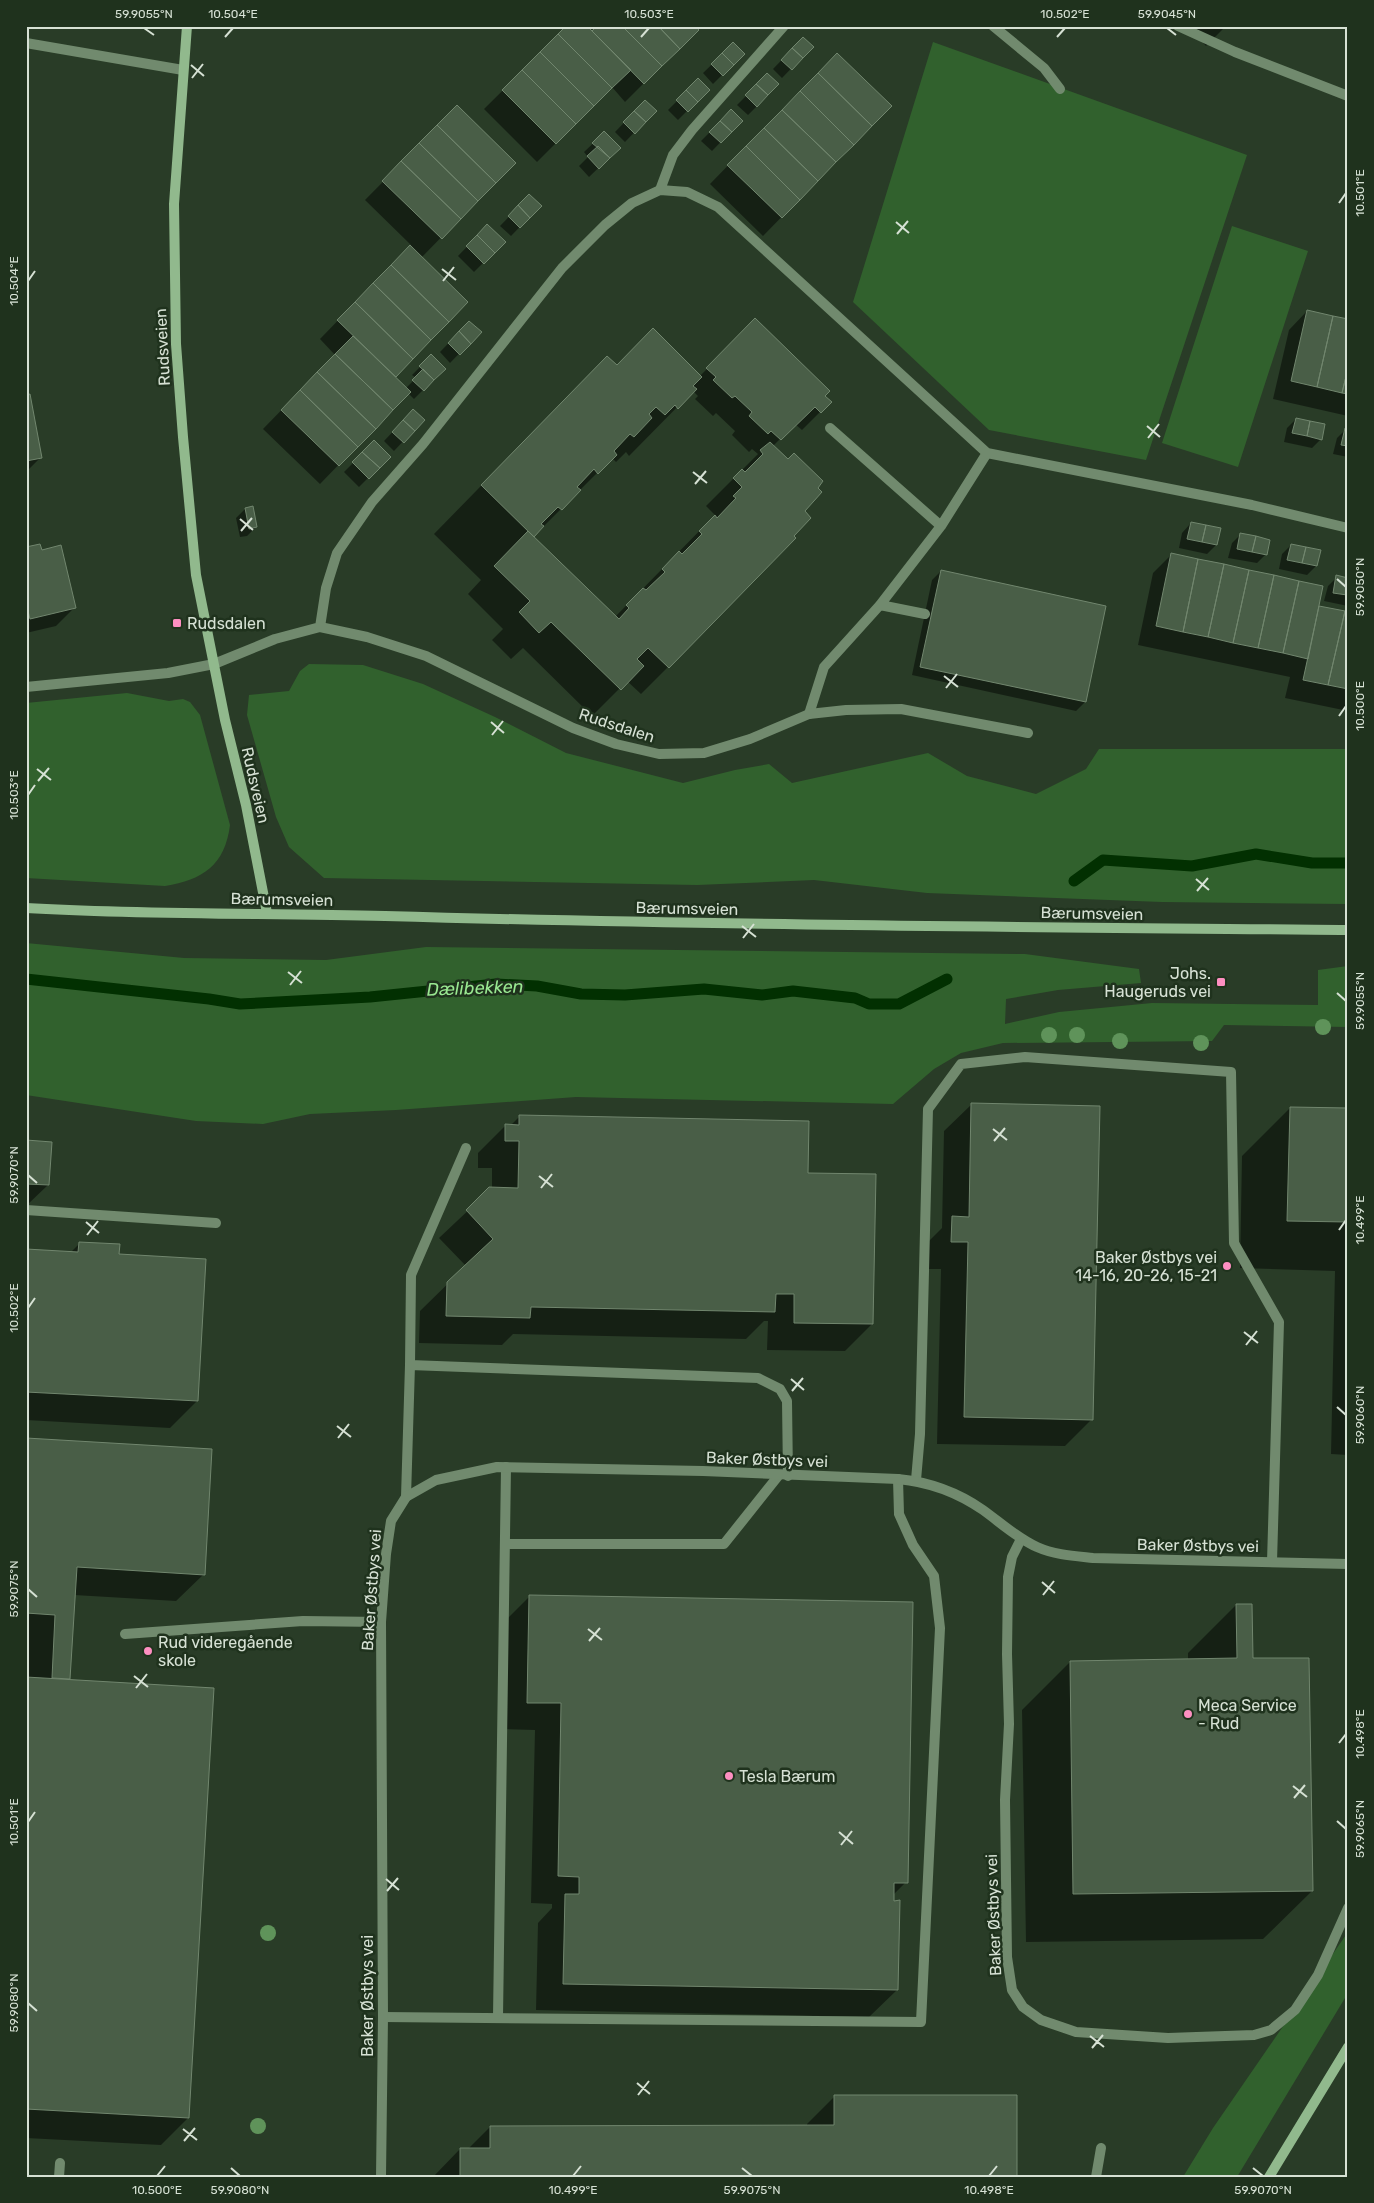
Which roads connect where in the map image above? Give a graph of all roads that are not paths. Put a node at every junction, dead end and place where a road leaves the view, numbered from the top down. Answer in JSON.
{"nodes":[{"id":1,"x":187,"y":26,"type":"edge"},
{"id":2,"x":784,"y":26,"type":"edge"},
{"id":3,"x":993,"y":26,"type":"edge"},
{"id":4,"x":1178,"y":26,"type":"edge"},
{"id":5,"x":26,"y":43,"type":"edge"},
{"id":6,"x":183,"y":70,"type":"junction"},
{"id":7,"x":1060,"y":89,"type":"dead end"},
{"id":8,"x":1348,"y":96,"type":"edge"},
{"id":9,"x":660,"y":190,"type":"junction"},
{"id":10,"x":830,"y":428,"type":"dead end"},
{"id":11,"x":987,"y":453,"type":"junction"},
{"id":12,"x":941,"y":526,"type":"junction"},
{"id":13,"x":1348,"y":528,"type":"edge"},
{"id":14,"x":880,"y":605,"type":"junction"},
{"id":15,"x":925,"y":614,"type":"dead end"},
{"id":16,"x":320,"y":627,"type":"junction"},
{"id":17,"x":214,"y":664,"type":"junction"},
{"id":18,"x":26,"y":687,"type":"edge"},
{"id":19,"x":809,"y":714,"type":"junction"},
{"id":20,"x":1028,"y":733,"type":"dead end"},
{"id":21,"x":26,"y":908,"type":"edge"},
{"id":22,"x":267,"y":913,"type":"junction"},
{"id":23,"x":1348,"y":930,"type":"edge"},
{"id":24,"x":466,"y":1148,"type":"dead end"},
{"id":25,"x":26,"y":1210,"type":"edge"},
{"id":26,"x":216,"y":1223,"type":"dead end"},
{"id":27,"x":410,"y":1366,"type":"junction"},
{"id":28,"x":506,"y":1468,"type":"junction"},
{"id":29,"x":784,"y":1475,"type":"junction"},
{"id":30,"x":898,"y":1479,"type":"junction"},
{"id":31,"x":916,"y":1480,"type":"junction"},
{"id":32,"x":406,"y":1497,"type":"junction"},
{"id":33,"x":1021,"y":1539,"type":"junction"},
{"id":34,"x":505,"y":1544,"type":"junction"},
{"id":35,"x":1272,"y":1562,"type":"junction"},
{"id":36,"x":1348,"y":1564,"type":"edge"},
{"id":37,"x":382,"y":1622,"type":"junction"},
{"id":38,"x":125,"y":1634,"type":"dead end"},
{"id":39,"x":1348,"y":1908,"type":"edge"},
{"id":40,"x":498,"y":2017,"type":"junction"},
{"id":41,"x":383,"y":2018,"type":"junction"},
{"id":42,"x":1348,"y":2047,"type":"edge"},
{"id":43,"x":1101,"y":2148,"type":"dead end"},
{"id":44,"x":60,"y":2163,"type":"dead end"},
{"id":45,"x":59,"y":2177,"type":"edge"},
{"id":46,"x":381,"y":2177,"type":"edge"},
{"id":47,"x":1096,"y":2177,"type":"edge"},
{"id":48,"x":1269,"y":2177,"type":"edge"}],
"edges":[{"from":1,"to":6,"type":"main road","name":"Rudsveien"},
{"from":2,"to":9,"type":"street"},
{"from":3,"to":7,"type":"street"},
{"from":4,"to":8,"type":"street"},
{"from":5,"to":6,"type":"street"},
{"from":6,"to":17,"type":"main road","name":"Rudsveien"},
{"from":9,"to":11,"type":"street"},
{"from":9,"to":16,"type":"street"},
{"from":10,"to":12,"type":"street"},
{"from":11,"to":12,"type":"street"},
{"from":11,"to":13,"type":"street"},
{"from":12,"to":14,"type":"street"},
{"from":14,"to":15,"type":"street"},
{"from":14,"to":19,"type":"street"},
{"from":16,"to":17,"type":"street","name":"Rudsdalen"},
{"from":16,"to":19,"type":"street","name":"Rudsdalen"},
{"from":17,"to":18,"type":"street"},
{"from":17,"to":22,"type":"main road","name":"Rudsveien"},
{"from":19,"to":20,"type":"street","name":"Rudsdalen"},
{"from":21,"to":22,"type":"main road","name":"Bærumsveien"},
{"from":22,"to":23,"type":"main road","name":"Bærumsveien"},
{"from":24,"to":27,"type":"street"},
{"from":25,"to":26,"type":"street"},
{"from":27,"to":29,"type":"street"},
{"from":27,"to":32,"type":"street"},
{"from":28,"to":29,"type":"street","name":"Baker Østbys vei"},
{"from":28,"to":32,"type":"street","name":"Baker Østbys vei"},
{"from":28,"to":34,"type":"street"},
{"from":29,"to":30,"type":"street","name":"Baker Østbys vei"},
{"from":29,"to":34,"type":"street"},
{"from":30,"to":31,"type":"street","name":"Baker Østbys vei"},
{"from":30,"to":40,"type":"street"},
{"from":31,"to":33,"type":"street","name":"Baker Østbys vei"},
{"from":31,"to":35,"type":"street"},
{"from":32,"to":37,"type":"street","name":"Baker Østbys vei"},
{"from":33,"to":35,"type":"street","name":"Baker Østbys vei"},
{"from":33,"to":39,"type":"street","name":"Baker Østbys vei"},
{"from":34,"to":40,"type":"street"},
{"from":35,"to":36,"type":"street","name":"Baker Østbys vei"},
{"from":37,"to":38,"type":"street"},
{"from":37,"to":41,"type":"street","name":"Baker Østbys vei"},
{"from":40,"to":41,"type":"street"},
{"from":41,"to":46,"type":"street","name":"Baker Østbys vei"},
{"from":42,"to":48,"type":"main road"},
{"from":43,"to":47,"type":"street"},
{"from":44,"to":45,"type":"street"}]}
